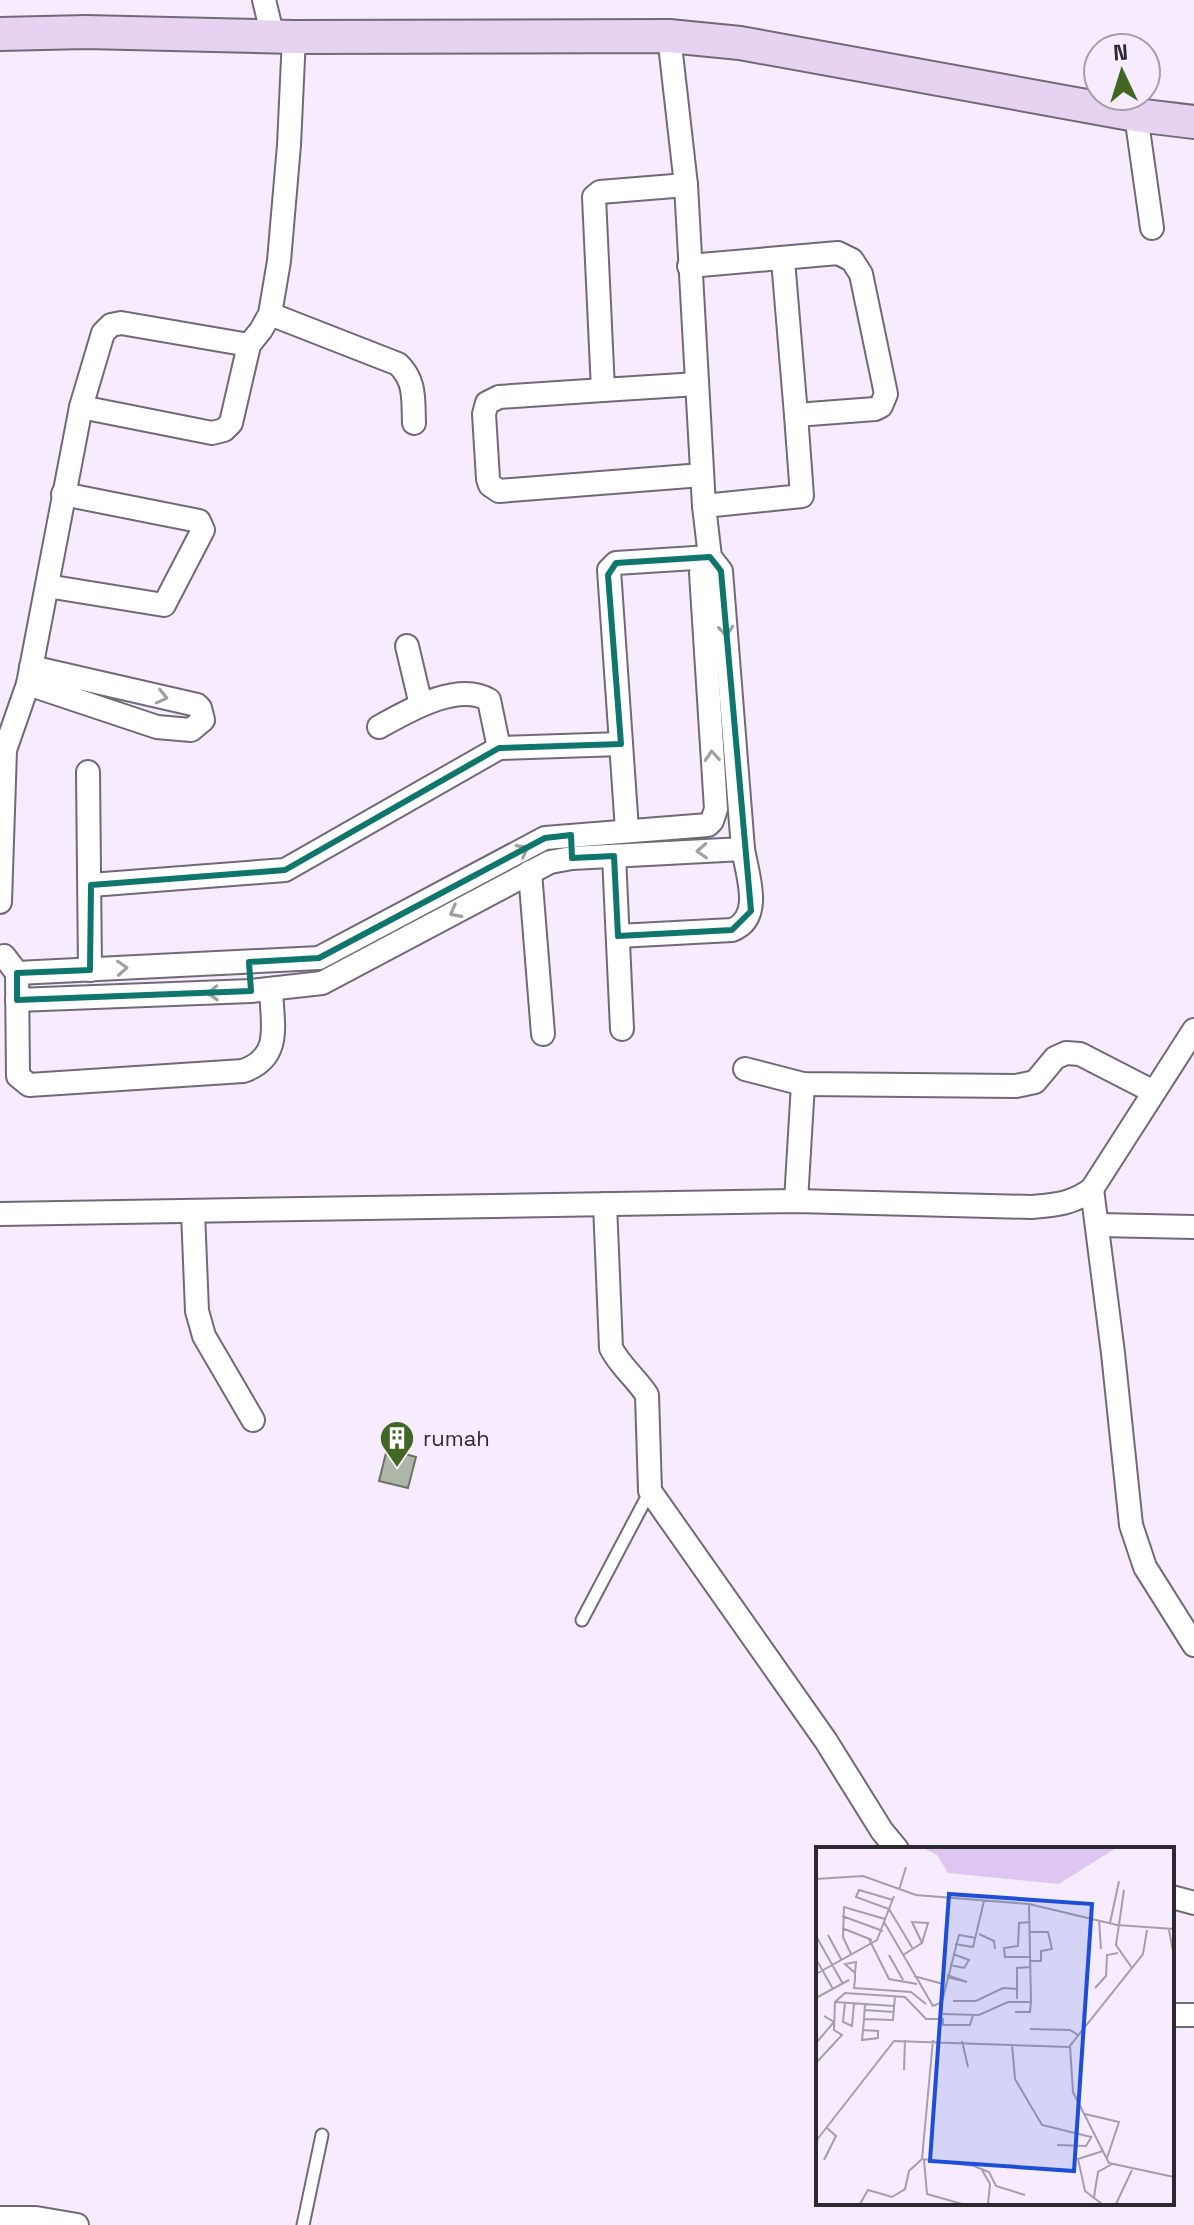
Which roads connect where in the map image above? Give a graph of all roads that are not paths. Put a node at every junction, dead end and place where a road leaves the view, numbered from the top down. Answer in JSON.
{"nodes":[{"id":1,"x":264,"y":0,"type":"edge"},
{"id":2,"x":0,"y":34,"type":"edge"},
{"id":3,"x":669,"y":36,"type":"junction"},
{"id":4,"x":283,"y":37,"type":"junction"},
{"id":5,"x":1136,"y":115,"type":"junction"},
{"id":6,"x":1194,"y":122,"type":"edge"},
{"id":7,"x":686,"y":185,"type":"junction"},
{"id":8,"x":1152,"y":228,"type":"dead end"},
{"id":9,"x":783,"y":260,"type":"junction"},
{"id":10,"x":689,"y":266,"type":"junction"},
{"id":11,"x":270,"y":314,"type":"junction"},
{"id":12,"x":249,"y":345,"type":"junction"},
{"id":13,"x":697,"y":384,"type":"junction"},
{"id":14,"x":603,"y":390,"type":"junction"},
{"id":15,"x":81,"y":407,"type":"junction"},
{"id":16,"x":796,"y":415,"type":"junction"},
{"id":17,"x":414,"y":423,"type":"dead end"},
{"id":18,"x":702,"y":475,"type":"junction"},
{"id":19,"x":63,"y":494,"type":"junction"},
{"id":20,"x":704,"y":506,"type":"junction"},
{"id":21,"x":710,"y":557,"type":"junction"},
{"id":22,"x":47,"y":586,"type":"junction"},
{"id":23,"x":407,"y":646,"type":"dead end"},
{"id":24,"x":29,"y":676,"type":"junction"},
{"id":25,"x":128,"y":689,"type":"junction"},
{"id":26,"x":421,"y":705,"type":"junction"},
{"id":27,"x":121,"y":715,"type":"junction"},
{"id":28,"x":379,"y":727,"type":"dead end"},
{"id":29,"x":621,"y":744,"type":"junction"},
{"id":30,"x":499,"y":748,"type":"junction"},
{"id":31,"x":3,"y":749,"type":"edge"},
{"id":32,"x":88,"y":772,"type":"dead end"},
{"id":33,"x":627,"y":830,"type":"junction"},
{"id":34,"x":572,"y":846,"type":"junction"},
{"id":35,"x":743,"y":849,"type":"junction"},
{"id":36,"x":614,"y":856,"type":"junction"},
{"id":37,"x":530,"y":872,"type":"junction"},
{"id":38,"x":91,"y":885,"type":"junction"},
{"id":39,"x":0,"y":902,"type":"edge"},
{"id":40,"x":618,"y":936,"type":"junction"},
{"id":41,"x":0,"y":957,"type":"edge"},
{"id":42,"x":249,"y":962,"type":"junction"},
{"id":43,"x":90,"y":970,"type":"junction"},
{"id":44,"x":17,"y":973,"type":"junction"},
{"id":45,"x":261,"y":990,"type":"junction"},
{"id":46,"x":17,"y":1000,"type":"junction"},
{"id":47,"x":622,"y":1029,"type":"dead end"},
{"id":48,"x":1194,"y":1030,"type":"edge"},
{"id":49,"x":543,"y":1034,"type":"dead end"},
{"id":50,"x":9,"y":1036,"type":"edge"},
{"id":51,"x":745,"y":1069,"type":"dead end"},
{"id":52,"x":803,"y":1084,"type":"junction"},
{"id":53,"x":1152,"y":1091,"type":"junction"},
{"id":54,"x":1092,"y":1189,"type":"junction"},
{"id":55,"x":796,"y":1201,"type":"junction"},
{"id":56,"x":605,"y":1204,"type":"junction"},
{"id":57,"x":193,"y":1212,"type":"junction"},
{"id":58,"x":0,"y":1214,"type":"edge"},
{"id":59,"x":1098,"y":1225,"type":"junction"},
{"id":60,"x":1194,"y":1227,"type":"edge"},
{"id":61,"x":253,"y":1420,"type":"dead end"},
{"id":62,"x":650,"y":1491,"type":"junction"},
{"id":63,"x":582,"y":1620,"type":"dead end"},
{"id":64,"x":1194,"y":1645,"type":"edge"},
{"id":65,"x":895,"y":1847,"type":"edge"},
{"id":66,"x":1174,"y":1898,"type":"edge"},
{"id":67,"x":1194,"y":1903,"type":"edge"},
{"id":68,"x":322,"y":2135,"type":"dead end"},
{"id":69,"x":0,"y":2218,"type":"edge"},
{"id":70,"x":77,"y":2225,"type":"edge"},
{"id":71,"x":303,"y":2225,"type":"edge"}],
"edges":[{"from":1,"to":4,"type":"street"},
{"from":2,"to":4,"type":"street"},
{"from":3,"to":4,"type":"street"},
{"from":3,"to":5,"type":"street"},
{"from":3,"to":7,"type":"street"},
{"from":4,"to":11,"type":"street"},
{"from":5,"to":6,"type":"street"},
{"from":5,"to":8,"type":"street"},
{"from":7,"to":10,"type":"street"},
{"from":7,"to":14,"type":"street"},
{"from":9,"to":10,"type":"street"},
{"from":9,"to":16,"type":"street"},
{"from":9,"to":16,"type":"street"},
{"from":10,"to":13,"type":"street"},
{"from":11,"to":12,"type":"street"},
{"from":11,"to":17,"type":"street"},
{"from":12,"to":15,"type":"street"},
{"from":12,"to":15,"type":"street"},
{"from":13,"to":14,"type":"street"},
{"from":13,"to":18,"type":"street"},
{"from":14,"to":18,"type":"street"},
{"from":15,"to":19,"type":"street"},
{"from":16,"to":20,"type":"street"},
{"from":18,"to":20,"type":"street"},
{"from":19,"to":22,"type":"street"},
{"from":19,"to":22,"type":"street"},
{"from":20,"to":21,"type":"street"},
{"from":21,"to":29,"type":"street"},
{"from":33,"to":21,"type":"street","one_way":true},
{"from":21,"to":35,"type":"street","one_way":true},
{"from":22,"to":24,"type":"street"},
{"from":23,"to":26,"type":"street"},
{"from":24,"to":25,"type":"street"},
{"from":24,"to":27,"type":"street"},
{"from":24,"to":31,"type":"street"},
{"from":25,"to":27,"type":"street"},
{"from":25,"to":27,"type":"street","one_way":true},
{"from":26,"to":28,"type":"street"},
{"from":26,"to":30,"type":"street"},
{"from":29,"to":30,"type":"street"},
{"from":29,"to":33,"type":"street"},
{"from":30,"to":38,"type":"street"},
{"from":31,"to":39,"type":"street"},
{"from":32,"to":38,"type":"street"},
{"from":33,"to":34,"type":"street"},
{"from":34,"to":36,"type":"street"},
{"from":34,"to":37,"type":"street"},
{"from":42,"to":34,"type":"street","one_way":true},
{"from":35,"to":36,"type":"street","one_way":true},
{"from":35,"to":40,"type":"street"},
{"from":36,"to":40,"type":"street"},
{"from":37,"to":45,"type":"street","one_way":true},
{"from":37,"to":49,"type":"street"},
{"from":38,"to":43,"type":"street"},
{"from":40,"to":47,"type":"street"},
{"from":41,"to":44,"type":"street"},
{"from":43,"to":42,"type":"street","one_way":true},
{"from":42,"to":45,"type":"street"},
{"from":43,"to":44,"type":"street"},
{"from":44,"to":46,"type":"street"},
{"from":45,"to":46,"type":"street","one_way":true},
{"from":45,"to":50,"type":"street"},
{"from":46,"to":50,"type":"street"},
{"from":48,"to":53,"type":"street"},
{"from":51,"to":52,"type":"street"},
{"from":52,"to":53,"type":"street"},
{"from":52,"to":55,"type":"street"},
{"from":53,"to":54,"type":"street"},
{"from":54,"to":55,"type":"street"},
{"from":54,"to":59,"type":"street"},
{"from":55,"to":56,"type":"street"},
{"from":56,"to":57,"type":"street"},
{"from":56,"to":62,"type":"street"},
{"from":57,"to":58,"type":"street"},
{"from":57,"to":61,"type":"street"},
{"from":59,"to":60,"type":"street"},
{"from":59,"to":64,"type":"street"},
{"from":62,"to":63,"type":"lane"},
{"from":62,"to":65,"type":"street"},
{"from":66,"to":67,"type":"street"},
{"from":68,"to":71,"type":"lane"},
{"from":69,"to":70,"type":"street"}]}
